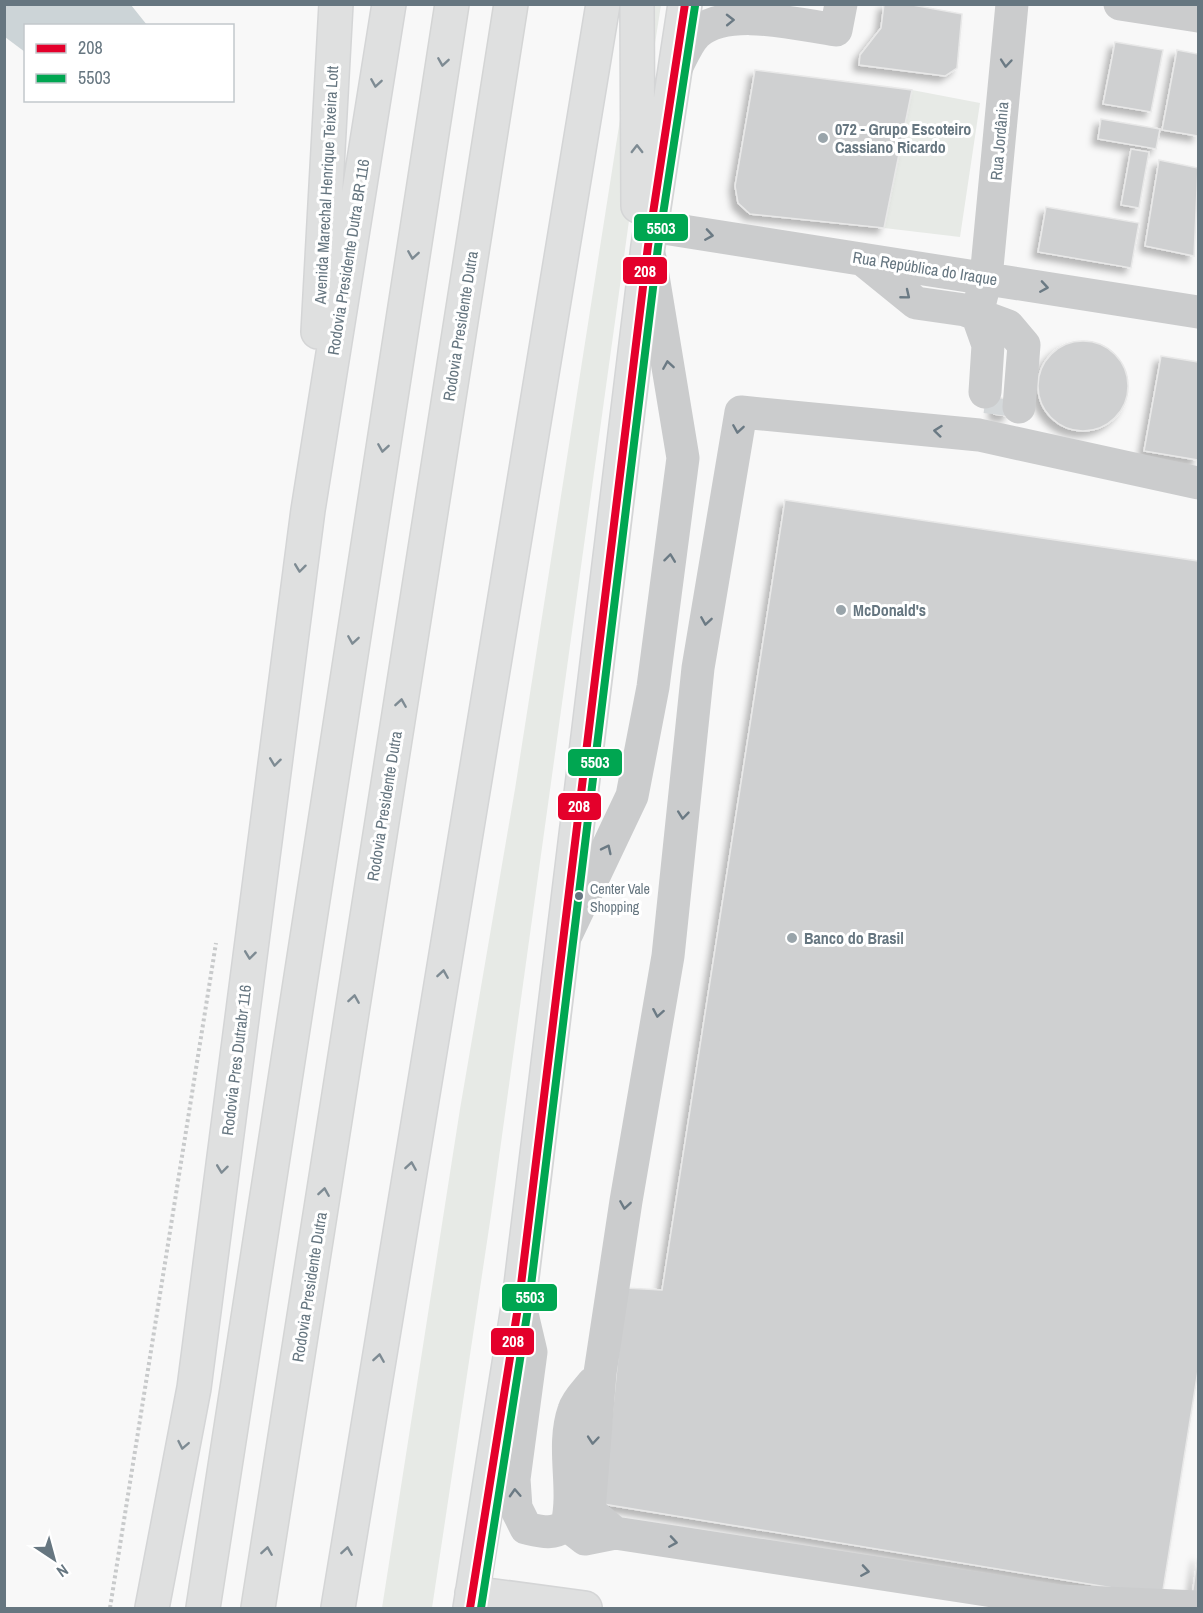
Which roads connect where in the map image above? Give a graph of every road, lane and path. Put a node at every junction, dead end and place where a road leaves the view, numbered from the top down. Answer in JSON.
{"nodes":[{"id":1,"x":336,"y":4,"type":"edge"},
{"id":2,"x":389,"y":4,"type":"edge"},
{"id":3,"x":452,"y":4,"type":"edge"},
{"id":4,"x":511,"y":4,"type":"edge"},
{"id":5,"x":603,"y":4,"type":"edge"},
{"id":6,"x":637,"y":4,"type":"edge"},
{"id":7,"x":685,"y":4,"type":"edge"},
{"id":8,"x":841,"y":4,"type":"edge"},
{"id":9,"x":1011,"y":4,"type":"edge"},
{"id":10,"x":1120,"y":4,"type":"edge"},
{"id":11,"x":769,"y":12,"type":"edge"},
{"id":12,"x":1198,"y":16,"type":"edge"},
{"id":13,"x":675,"y":70,"type":"junction"},
{"id":14,"x":650,"y":236,"type":"junction"},
{"id":15,"x":861,"y":258,"type":"junction"},
{"id":16,"x":986,"y":278,"type":"junction"},
{"id":17,"x":1198,"y":312,"type":"edge"},
{"id":18,"x":977,"y":314,"type":"junction"},
{"id":19,"x":638,"y":334,"type":"junction"},
{"id":20,"x":1000,"y":417,"type":"junction"},
{"id":21,"x":1198,"y":483,"type":"edge"},
{"id":22,"x":308,"y":510,"type":"junction"},
{"id":23,"x":216,"y":939,"type":"dead end"},
{"id":24,"x":563,"y":940,"type":"junction"},
{"id":25,"x":519,"y":1301,"type":"junction"},
{"id":26,"x":600,"y":1373,"type":"junction"},
{"id":27,"x":567,"y":1525,"type":"junction"},
{"id":28,"x":615,"y":1533,"type":"junction"},
{"id":29,"x":471,"y":1601,"type":"edge"},
{"id":30,"x":1059,"y":1601,"type":"junction"},
{"id":31,"x":1198,"y":1607,"type":"edge"},
{"id":32,"x":110,"y":1608,"type":"edge"},
{"id":33,"x":152,"y":1608,"type":"edge"},
{"id":34,"x":203,"y":1608,"type":"edge"},
{"id":35,"x":258,"y":1608,"type":"edge"},
{"id":36,"x":338,"y":1608,"type":"edge"},
{"id":37,"x":585,"y":1608,"type":"edge"},
{"id":38,"x":1091,"y":1608,"type":"edge"}],
"edges":[{"from":1,"to":22,"type":"main road","name":"Avenida Marechal Henrique Teixeira Lott"},
{"from":2,"to":22,"type":"main road","name":"Rodovia Presidente Dutra BR 116","one_way":true},
{"from":3,"to":34,"type":"main road","one_way":true},
{"from":35,"to":4,"type":"main road","name":"Rodovia Presidente Dutra","one_way":true},
{"from":36,"to":5,"type":"main road","one_way":true},
{"from":19,"to":6,"type":"main road","one_way":true},
{"from":7,"to":13,"type":"main road"},
{"from":8,"to":11,"type":"street"},
{"from":9,"to":16,"type":"street","name":"Rua Jordânia","one_way":true},
{"from":10,"to":12,"type":"street"},
{"from":13,"to":11,"type":"street","one_way":true},
{"from":13,"to":14,"type":"main road"},
{"from":14,"to":15,"type":"street","name":"Rua República do Iraque","one_way":true},
{"from":14,"to":19,"type":"main road"},
{"from":24,"to":14,"type":"street","one_way":true},
{"from":15,"to":16,"type":"street","name":"Rua República do Iraque"},
{"from":15,"to":18,"type":"street","one_way":true},
{"from":16,"to":17,"type":"street","name":"Rua República do Iraque","one_way":true},
{"from":16,"to":18,"type":"street","name":"Rua Jordânia"},
{"from":18,"to":20,"type":"street"},
{"from":19,"to":24,"type":"main road"},
{"from":20,"to":21,"type":"street"},
{"from":20,"to":26,"type":"street","one_way":true},
{"from":22,"to":33,"type":"main road","name":"Rodovia Pres Dutrabr 116","one_way":true},
{"from":23,"to":32,"type":"path"},
{"from":24,"to":25,"type":"main road"},
{"from":27,"to":25,"type":"street","one_way":true},
{"from":25,"to":29,"type":"main road"},
{"from":26,"to":27,"type":"street"},
{"from":26,"to":28,"type":"street","one_way":true},
{"from":27,"to":28,"type":"street"},
{"from":28,"to":30,"type":"street","one_way":true},
{"from":29,"to":37,"type":"main road"},
{"from":30,"to":31,"type":"street"},
{"from":30,"to":38,"type":"street"}]}
